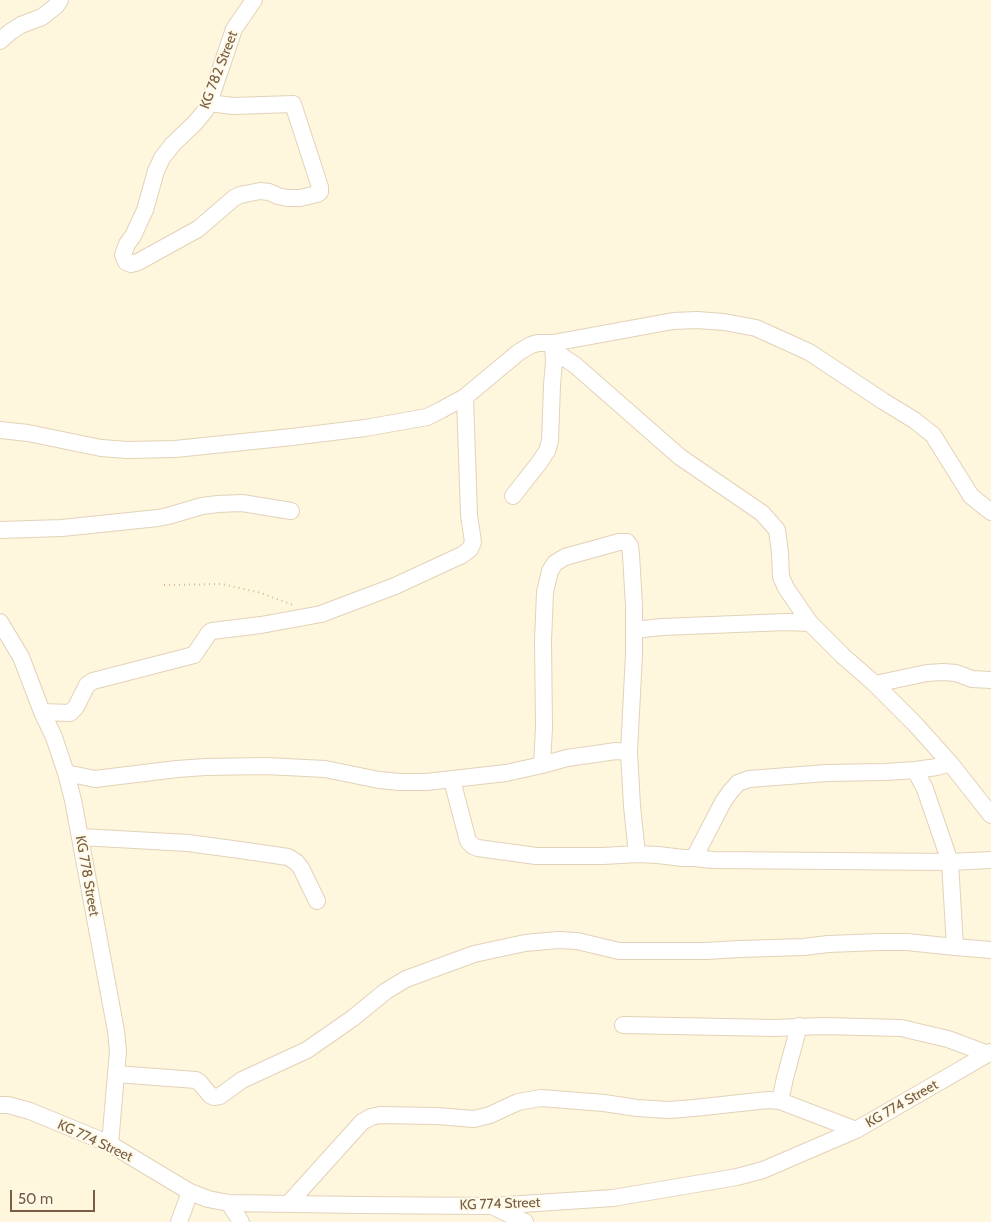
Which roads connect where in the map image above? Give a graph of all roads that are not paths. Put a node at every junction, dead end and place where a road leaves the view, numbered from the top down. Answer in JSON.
{"nodes":[{"id":1,"x":60,"y":0,"type":"edge"},
{"id":2,"x":254,"y":0,"type":"edge"},
{"id":3,"x":0,"y":41,"type":"edge"},
{"id":4,"x":209,"y":103,"type":"junction"},
{"id":5,"x":554,"y":347,"type":"junction"},
{"id":6,"x":465,"y":398,"type":"junction"},
{"id":7,"x":0,"y":430,"type":"edge"},
{"id":8,"x":513,"y":496,"type":"dead end"},
{"id":9,"x":291,"y":511,"type":"dead end"},
{"id":10,"x":991,"y":512,"type":"edge"},
{"id":11,"x":0,"y":530,"type":"edge"},
{"id":12,"x":0,"y":622,"type":"edge"},
{"id":13,"x":810,"y":623,"type":"junction"},
{"id":14,"x":634,"y":630,"type":"junction"},
{"id":15,"x":991,"y":680,"type":"edge"},
{"id":16,"x":875,"y":684,"type":"junction"},
{"id":17,"x":42,"y":712,"type":"junction"},
{"id":18,"x":630,"y":752,"type":"junction"},
{"id":19,"x":950,"y":763,"type":"junction"},
{"id":20,"x":542,"y":765,"type":"junction"},
{"id":21,"x":915,"y":770,"type":"junction"},
{"id":22,"x":66,"y":773,"type":"junction"},
{"id":23,"x":452,"y":780,"type":"junction"},
{"id":24,"x":991,"y":815,"type":"edge"},
{"id":25,"x":81,"y":838,"type":"junction"},
{"id":26,"x":636,"y":854,"type":"junction"},
{"id":27,"x":694,"y":858,"type":"junction"},
{"id":28,"x":991,"y":860,"type":"edge"},
{"id":29,"x":950,"y":862,"type":"junction"},
{"id":30,"x":318,"y":901,"type":"dead end"},
{"id":31,"x":954,"y":947,"type":"junction"},
{"id":32,"x":991,"y":950,"type":"edge"},
{"id":33,"x":623,"y":1025,"type":"dead end"},
{"id":34,"x":799,"y":1026,"type":"junction"},
{"id":35,"x":774,"y":1028,"type":"junction"},
{"id":36,"x":792,"y":1052,"type":"junction"},
{"id":37,"x":989,"y":1053,"type":"edge"},
{"id":38,"x":116,"y":1074,"type":"junction"},
{"id":39,"x":780,"y":1101,"type":"junction"},
{"id":40,"x":0,"y":1105,"type":"edge"},
{"id":41,"x":856,"y":1130,"type":"junction"},
{"id":42,"x":110,"y":1144,"type":"junction"},
{"id":43,"x":190,"y":1192,"type":"junction"},
{"id":44,"x":229,"y":1202,"type":"junction"},
{"id":45,"x":289,"y":1203,"type":"junction"},
{"id":46,"x":492,"y":1206,"type":"junction"},
{"id":47,"x":180,"y":1222,"type":"edge"},
{"id":48,"x":241,"y":1222,"type":"edge"},
{"id":49,"x":526,"y":1222,"type":"edge"}],
"edges":[{"from":1,"to":3,"type":"street"},
{"from":2,"to":4,"type":"street","name":"KG 782 Street"},
{"from":4,"to":4,"type":"street","name":"KG 782 Street"},
{"from":5,"to":6,"type":"street"},
{"from":5,"to":8,"type":"street"},
{"from":5,"to":10,"type":"street"},
{"from":5,"to":13,"type":"street"},
{"from":6,"to":7,"type":"street"},
{"from":6,"to":17,"type":"street"},
{"from":9,"to":11,"type":"street"},
{"from":12,"to":17,"type":"street","name":"KG 778 Street"},
{"from":13,"to":14,"type":"street"},
{"from":13,"to":16,"type":"street"},
{"from":14,"to":18,"type":"street"},
{"from":14,"to":20,"type":"street"},
{"from":15,"to":16,"type":"street"},
{"from":16,"to":19,"type":"street"},
{"from":17,"to":22,"type":"street","name":"KG 778 Street"},
{"from":18,"to":20,"type":"street"},
{"from":18,"to":26,"type":"street"},
{"from":19,"to":21,"type":"street"},
{"from":19,"to":24,"type":"street"},
{"from":20,"to":23,"type":"street"},
{"from":21,"to":27,"type":"street"},
{"from":21,"to":29,"type":"street"},
{"from":22,"to":23,"type":"street"},
{"from":22,"to":25,"type":"street","name":"KG 778 Street"},
{"from":23,"to":26,"type":"street"},
{"from":25,"to":30,"type":"street"},
{"from":25,"to":38,"type":"street","name":"KG 778 Street"},
{"from":26,"to":27,"type":"street"},
{"from":27,"to":29,"type":"street"},
{"from":28,"to":29,"type":"street"},
{"from":29,"to":31,"type":"street"},
{"from":31,"to":32,"type":"street"},
{"from":31,"to":38,"type":"street"},
{"from":33,"to":35,"type":"street"},
{"from":34,"to":35,"type":"street"},
{"from":34,"to":36,"type":"street"},
{"from":34,"to":37,"type":"street"},
{"from":35,"to":36,"type":"street"},
{"from":36,"to":39,"type":"street"},
{"from":37,"to":41,"type":"street","name":"KG 774 Street"},
{"from":38,"to":42,"type":"street","name":"KG 778 Street"},
{"from":39,"to":41,"type":"street"},
{"from":39,"to":45,"type":"street"},
{"from":40,"to":42,"type":"street","name":"KG 774 Street"},
{"from":41,"to":46,"type":"street","name":"KG 774 Street"},
{"from":42,"to":43,"type":"street","name":"KG 774 Street"},
{"from":43,"to":44,"type":"street","name":"KG 774 Street"},
{"from":43,"to":47,"type":"street"},
{"from":44,"to":45,"type":"street","name":"KG 774 Street"},
{"from":44,"to":48,"type":"street"},
{"from":45,"to":46,"type":"street","name":"KG 774 Street"},
{"from":46,"to":49,"type":"street"}]}
